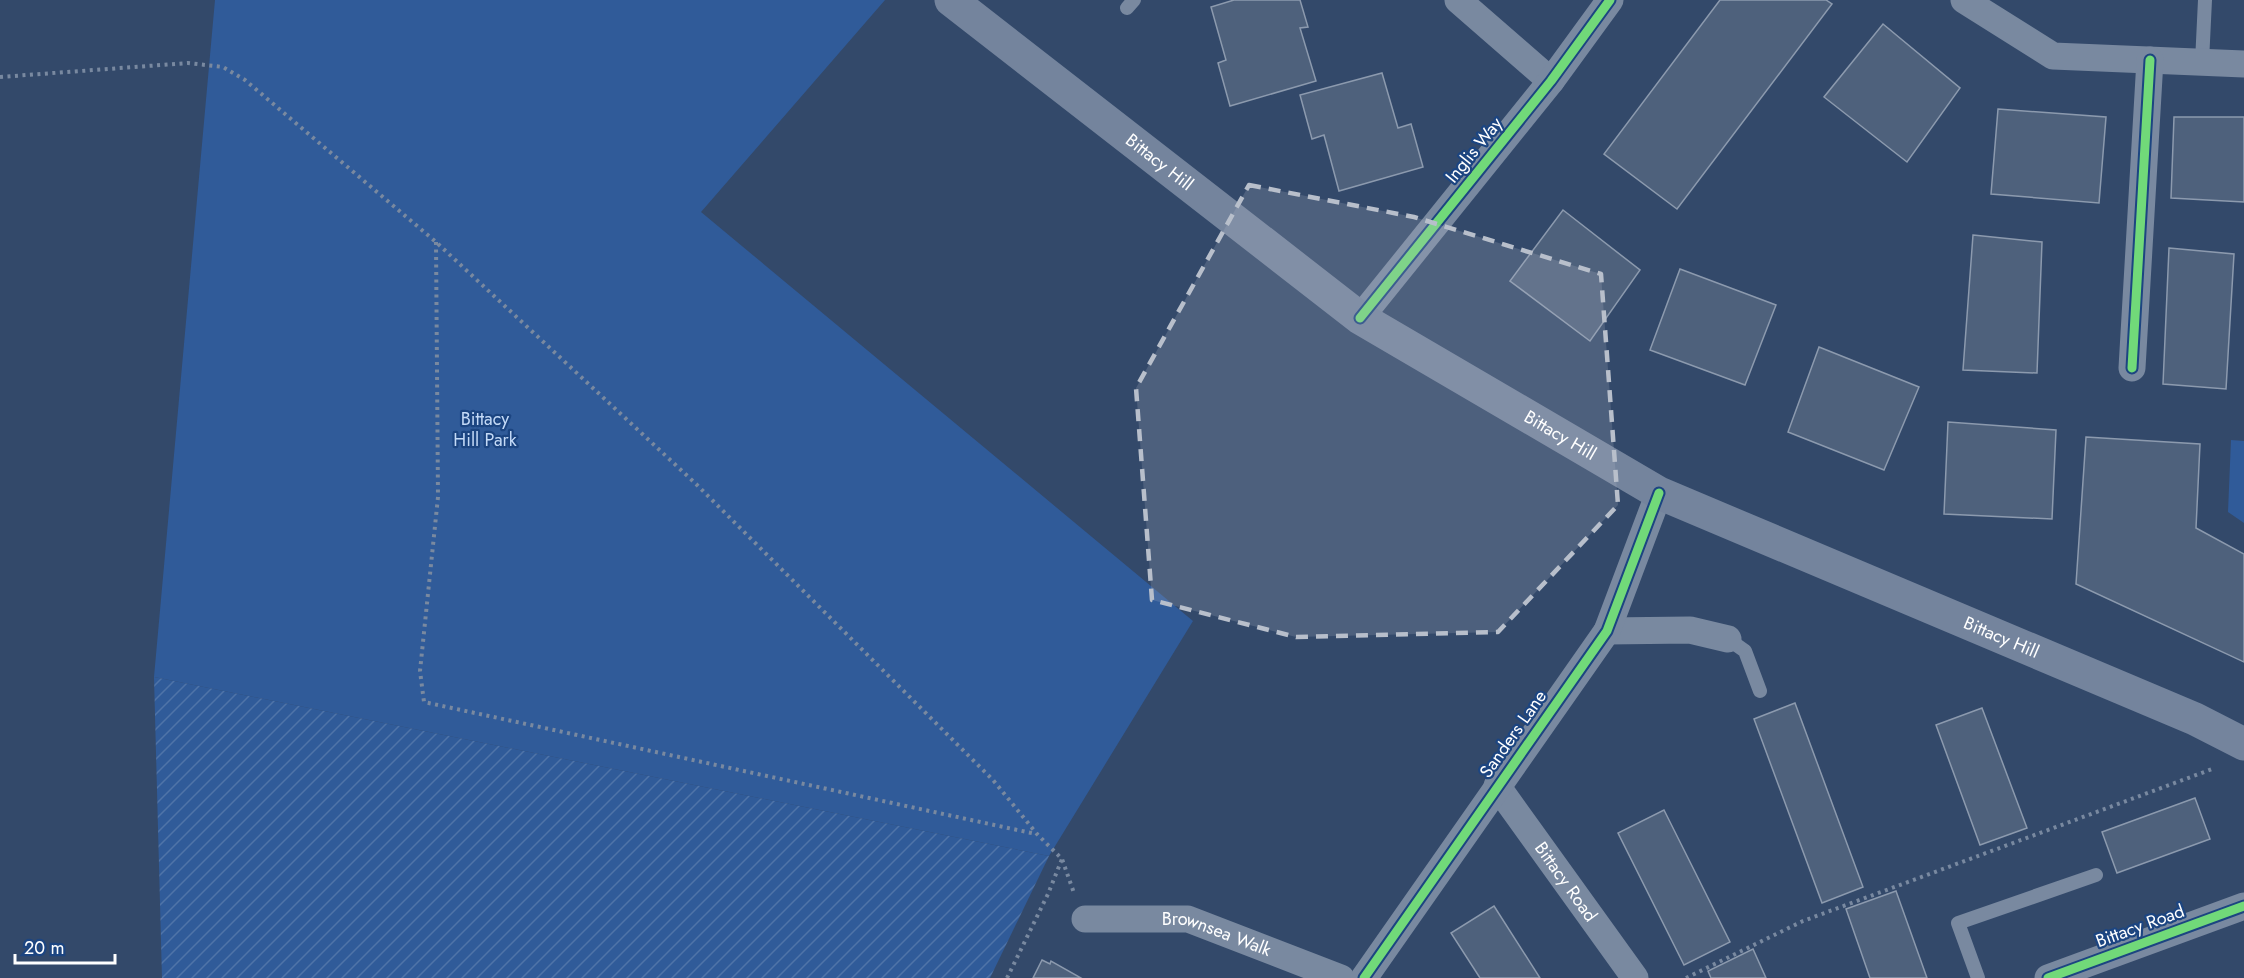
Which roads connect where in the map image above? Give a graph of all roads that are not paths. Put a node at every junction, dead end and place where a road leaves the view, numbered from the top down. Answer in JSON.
{"nodes":[{"id":1,"x":951,"y":0,"type":"edge"},
{"id":2,"x":1458,"y":0,"type":"edge"},
{"id":3,"x":1610,"y":0,"type":"edge"},
{"id":4,"x":1964,"y":0,"type":"edge"},
{"id":5,"x":2205,"y":0,"type":"edge"},
{"id":6,"x":2150,"y":60,"type":"junction"},
{"id":7,"x":2202,"y":62,"type":"junction"},
{"id":8,"x":2244,"y":64,"type":"edge"},
{"id":9,"x":1551,"y":81,"type":"junction"},
{"id":10,"x":1360,"y":318,"type":"junction"},
{"id":11,"x":2132,"y":368,"type":"dead end"},
{"id":12,"x":1659,"y":493,"type":"junction"},
{"id":13,"x":1607,"y":631,"type":"junction"},
{"id":14,"x":1728,"y":639,"type":"joint"},
{"id":15,"x":1760,"y":690,"type":"dead end"},
{"id":16,"x":2233,"y":755,"type":"edge"},
{"id":17,"x":1497,"y":786,"type":"junction"},
{"id":18,"x":2096,"y":875,"type":"dead end"},
{"id":19,"x":2244,"y":906,"type":"edge"},
{"id":20,"x":1085,"y":919,"type":"road end"},
{"id":21,"x":1341,"y":978,"type":"edge"},
{"id":22,"x":1364,"y":978,"type":"edge"},
{"id":23,"x":1635,"y":978,"type":"edge"},
{"id":24,"x":1978,"y":978,"type":"edge"},
{"id":25,"x":2048,"y":978,"type":"edge"}],
"edges":[{"from":1,"to":10,"type":"main road","name":"Bittacy Hill"},
{"from":2,"to":9,"type":"street"},
{"from":3,"to":9,"type":"street","name":"Inglis Way"},
{"from":4,"to":6,"type":"street"},
{"from":5,"to":7,"type":"lane"},
{"from":6,"to":7,"type":"street"},
{"from":6,"to":11,"type":"street"},
{"from":7,"to":8,"type":"street"},
{"from":9,"to":10,"type":"street","name":"Inglis Way"},
{"from":10,"to":12,"type":"main road","name":"Bittacy Hill"},
{"from":12,"to":13,"type":"street","name":"Sanders Lane"},
{"from":12,"to":16,"type":"main road","name":"Bittacy Hill"},
{"from":13,"to":14,"type":"street"},
{"from":13,"to":17,"type":"street","name":"Sanders Lane"},
{"from":14,"to":15,"type":"lane"},
{"from":17,"to":22,"type":"street","name":"Sanders Lane"},
{"from":17,"to":23,"type":"street","name":"Bittacy Road"},
{"from":18,"to":24,"type":"lane"},
{"from":19,"to":25,"type":"street","name":"Bittacy Road"},
{"from":20,"to":21,"type":"street","name":"Brownsea Walk"}]}
